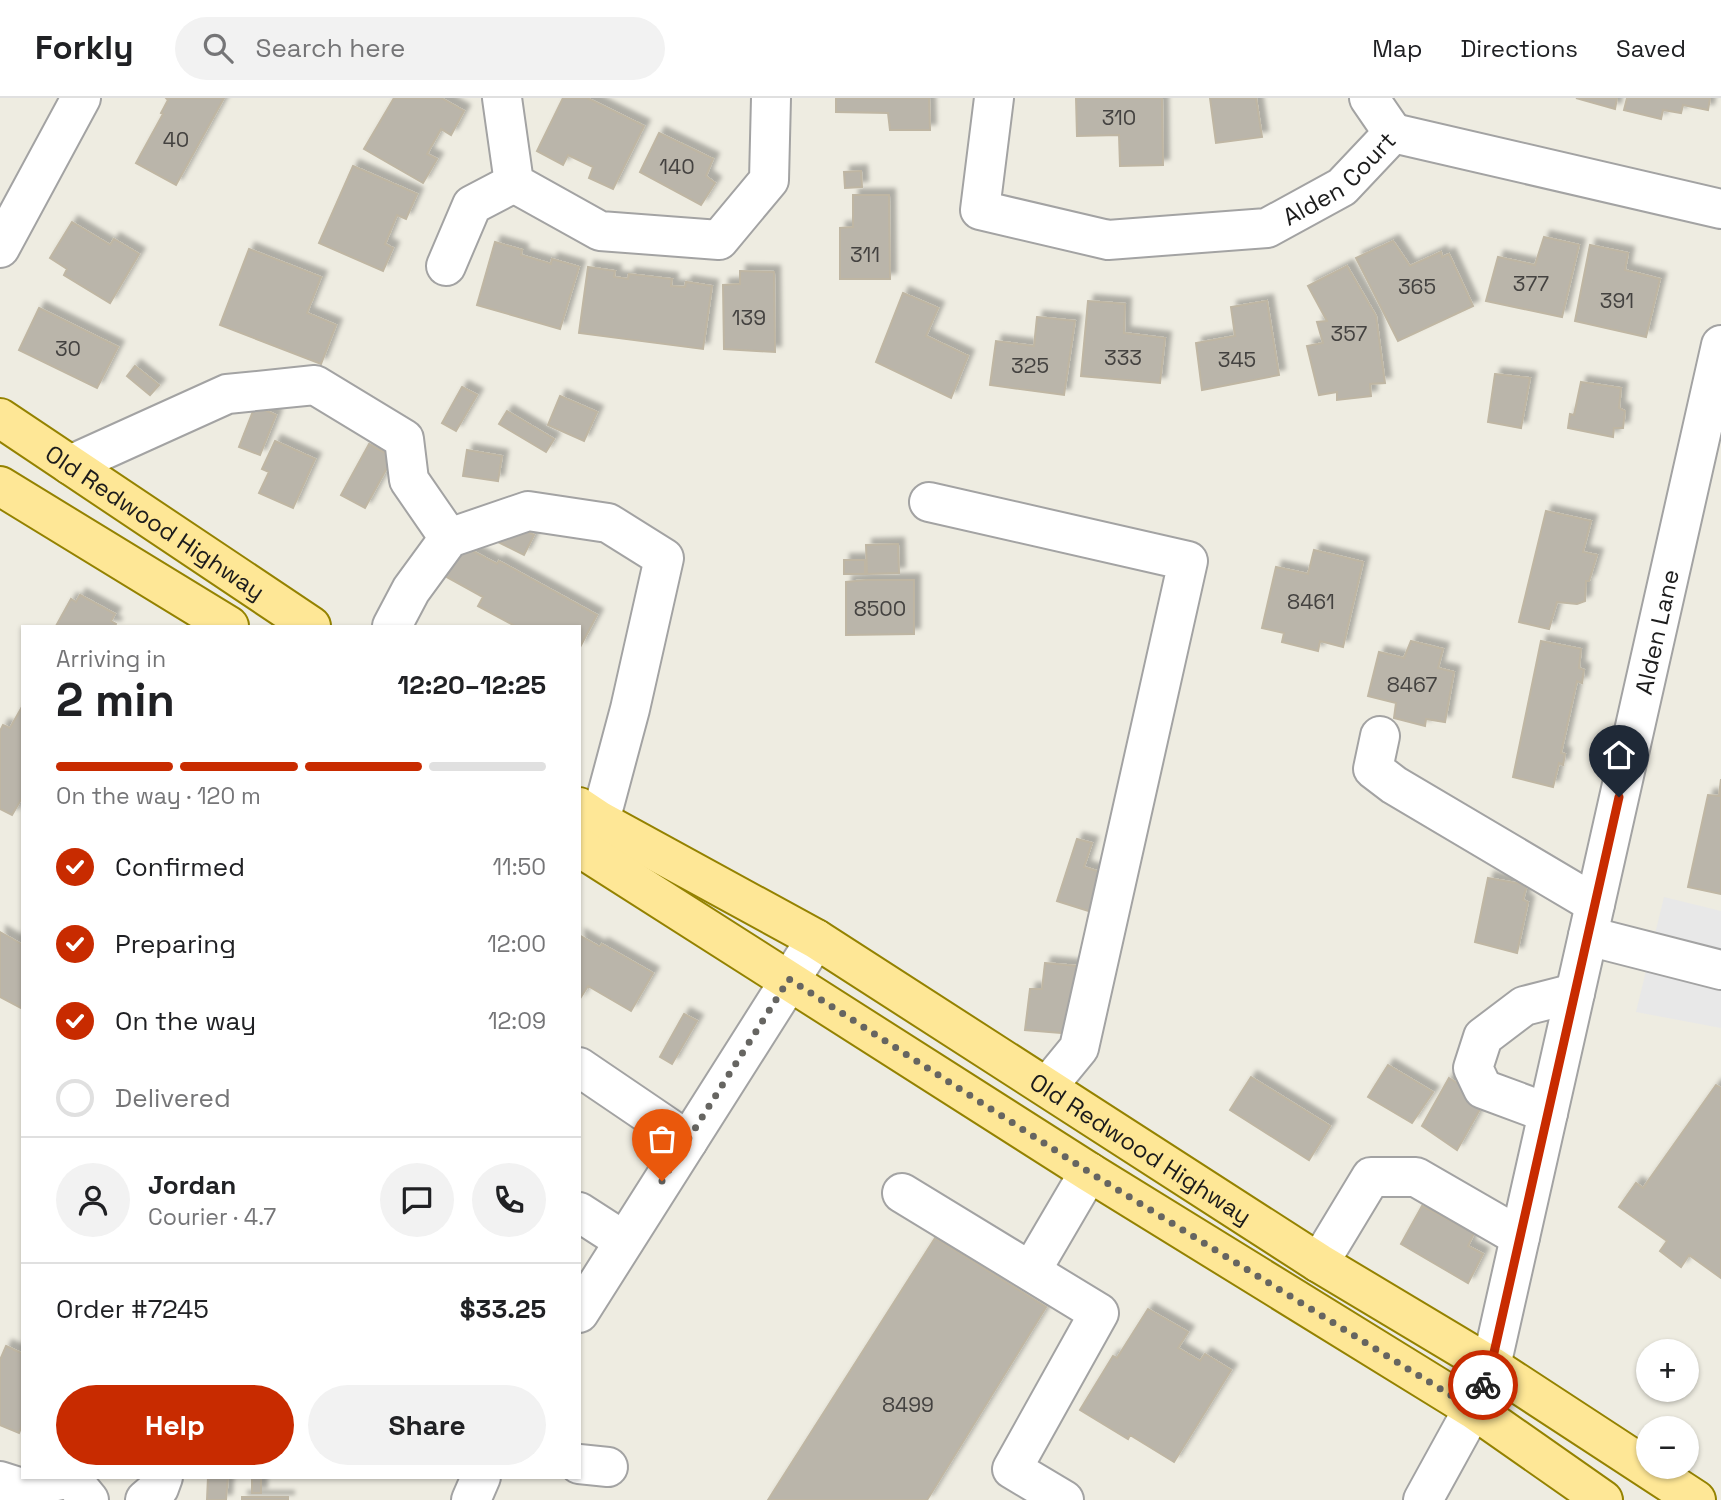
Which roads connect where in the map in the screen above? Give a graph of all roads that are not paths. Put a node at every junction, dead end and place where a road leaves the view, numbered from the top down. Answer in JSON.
{"nodes":[{"id":1,"x":81,"y":98,"type":"edge"},
{"id":2,"x":502,"y":98,"type":"edge"},
{"id":3,"x":771,"y":98,"type":"edge"},
{"id":4,"x":993,"y":98,"type":"edge"},
{"id":5,"x":1369,"y":98,"type":"edge"},
{"id":6,"x":1393,"y":134,"type":"junction"},
{"id":7,"x":514,"y":183,"type":"junction"},
{"id":8,"x":1721,"y":209,"type":"edge"},
{"id":9,"x":0,"y":248,"type":"edge"},
{"id":10,"x":446,"y":266,"type":"dead end"},
{"id":11,"x":1721,"y":345,"type":"edge"},
{"id":12,"x":0,"y":418,"type":"edge"},
{"id":13,"x":70,"y":465,"type":"junction"},
{"id":14,"x":0,"y":485,"type":"edge"},
{"id":15,"x":929,"y":502,"type":"dead end"},
{"id":16,"x":449,"y":538,"type":"junction"},
{"id":17,"x":227,"y":625,"type":"edge"},
{"id":18,"x":310,"y":625,"type":"edge"},
{"id":19,"x":393,"y":625,"type":"edge"},
{"id":20,"x":1380,"y":736,"type":"dead end"},
{"id":21,"x":586,"y":825,"type":"edge"},
{"id":22,"x":1591,"y":920,"type":"junction"},
{"id":23,"x":816,"y":939,"type":"junction"},
{"id":24,"x":1721,"y":970,"type":"edge"},
{"id":25,"x":789,"y":979,"type":"junction"},
{"id":26,"x":1575,"y":993,"type":"junction"},
{"id":27,"x":581,"y":1068,"type":"edge"},
{"id":28,"x":1047,"y":1087,"type":"junction"},
{"id":29,"x":1548,"y":1114,"type":"junction"},
{"id":30,"x":688,"y":1141,"type":"junction"},
{"id":31,"x":1089,"y":1172,"type":"junction"},
{"id":32,"x":902,"y":1193,"type":"dead end"},
{"id":33,"x":581,"y":1213,"type":"edge"},
{"id":34,"x":1520,"y":1237,"type":"junction"},
{"id":35,"x":624,"y":1241,"type":"junction"},
{"id":36,"x":1319,"y":1263,"type":"junction"},
{"id":37,"x":1031,"y":1271,"type":"junction"},
{"id":38,"x":581,"y":1310,"type":"edge"},
{"id":39,"x":1491,"y":1366,"type":"junction"},
{"id":40,"x":1473,"y":1409,"type":"junction"},
{"id":41,"x":66,"y":1479,"type":"edge"},
{"id":42,"x":72,"y":1479,"type":"edge"},
{"id":43,"x":162,"y":1479,"type":"edge"},
{"id":44,"x":480,"y":1479,"type":"edge"},
{"id":45,"x":0,"y":1481,"type":"edge"},
{"id":46,"x":89,"y":1500,"type":"edge"},
{"id":47,"x":145,"y":1500,"type":"edge"},
{"id":48,"x":471,"y":1500,"type":"edge"},
{"id":49,"x":1063,"y":1500,"type":"edge"},
{"id":50,"x":1423,"y":1500,"type":"edge"},
{"id":51,"x":1603,"y":1500,"type":"edge"},
{"id":52,"x":1696,"y":1500,"type":"edge"}],
"edges":[{"from":1,"to":9,"type":"street"},
{"from":2,"to":7,"type":"street"},
{"from":3,"to":7,"type":"street"},
{"from":4,"to":6,"type":"street","name":"Alden Court"},
{"from":5,"to":6,"type":"street"},
{"from":6,"to":8,"type":"street","name":"Alden Court"},
{"from":7,"to":10,"type":"street"},
{"from":11,"to":22,"type":"street","name":"Alden Lane"},
{"from":12,"to":13,"type":"main road","name":"Old Redwood Highway"},
{"from":13,"to":16,"type":"street"},
{"from":13,"to":18,"type":"main road","name":"Old Redwood Highway"},
{"from":14,"to":17,"type":"main road","name":"Old Redwood Highway"},
{"from":15,"to":28,"type":"street"},
{"from":16,"to":19,"type":"street"},
{"from":16,"to":21,"type":"street"},
{"from":20,"to":22,"type":"street"},
{"from":21,"to":23,"type":"main road","name":"Old Redwood Highway"},
{"from":21,"to":25,"type":"main road","name":"Old Redwood Highway"},
{"from":22,"to":24,"type":"street"},
{"from":22,"to":26,"type":"street","name":"Alden Lane"},
{"from":23,"to":25,"type":"street"},
{"from":23,"to":28,"type":"main road","name":"Old Redwood Highway"},
{"from":25,"to":30,"type":"street"},
{"from":25,"to":31,"type":"main road","name":"Old Redwood Highway"},
{"from":26,"to":29,"type":"street","name":"Alden Lane"},
{"from":26,"to":29,"type":"street"},
{"from":27,"to":30,"type":"street"},
{"from":28,"to":36,"type":"main road","name":"Old Redwood Highway"},
{"from":29,"to":34,"type":"street","name":"Alden Lane"},
{"from":30,"to":35,"type":"street"},
{"from":31,"to":37,"type":"street"},
{"from":31,"to":40,"type":"main road","name":"Old Redwood Highway"},
{"from":32,"to":37,"type":"street"},
{"from":33,"to":35,"type":"street"},
{"from":34,"to":36,"type":"street"},
{"from":34,"to":39,"type":"street","name":"Alden Lane"},
{"from":35,"to":38,"type":"street"},
{"from":36,"to":39,"type":"main road","name":"Old Redwood Highway"},
{"from":37,"to":49,"type":"street"},
{"from":39,"to":40,"type":"street","name":"Alden Lane"},
{"from":39,"to":52,"type":"main road","name":"Old Redwood Highway"},
{"from":40,"to":50,"type":"street","name":"Alden Lane"},
{"from":40,"to":51,"type":"main road","name":"Old Redwood Highway"},
{"from":41,"to":45,"type":"street"},
{"from":42,"to":46,"type":"street"},
{"from":43,"to":47,"type":"street"},
{"from":44,"to":48,"type":"street"}]}
